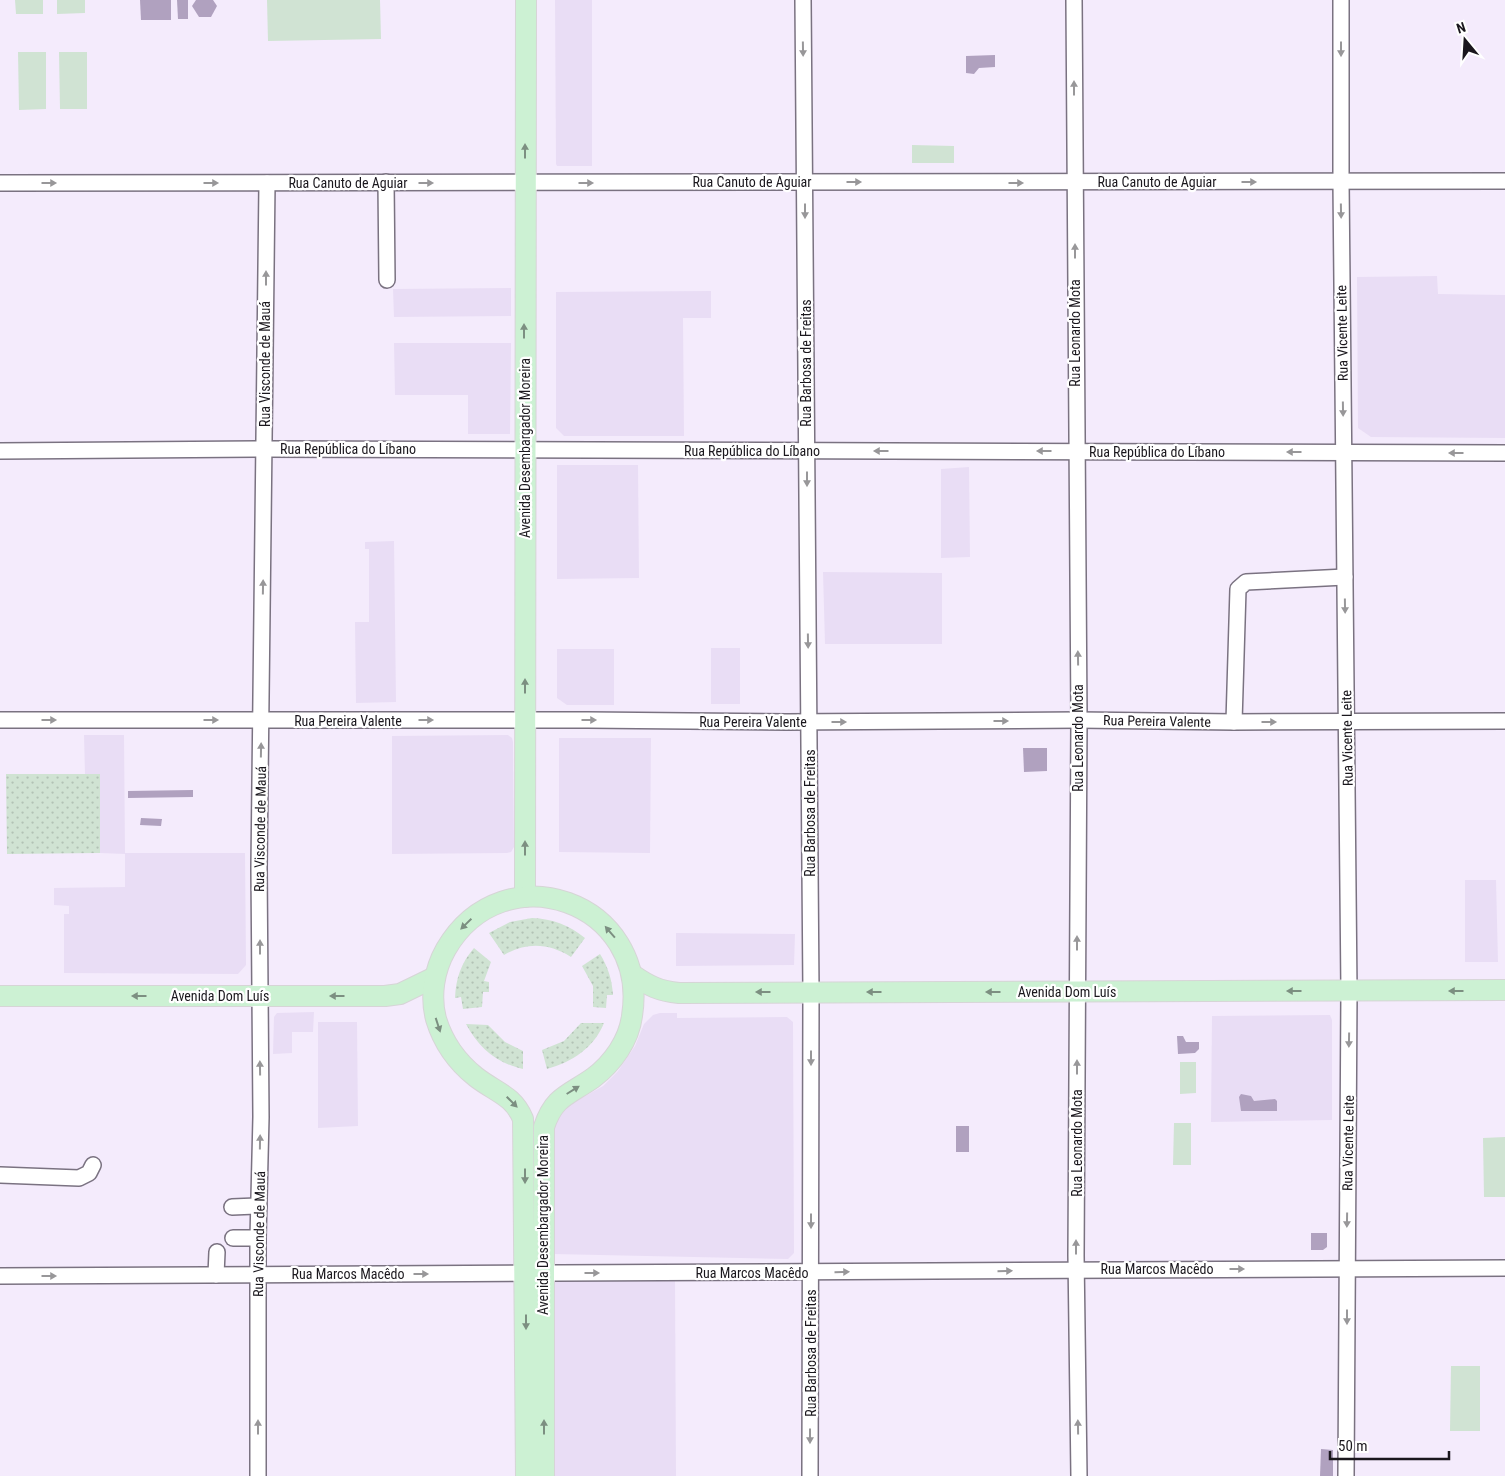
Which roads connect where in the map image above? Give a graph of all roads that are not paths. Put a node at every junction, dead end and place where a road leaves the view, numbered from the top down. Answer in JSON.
{"nodes":[{"id":1,"x":526,"y":0,"type":"edge"},
{"id":2,"x":803,"y":0,"type":"edge"},
{"id":3,"x":1074,"y":0,"type":"edge"},
{"id":4,"x":1341,"y":0,"type":"edge"},
{"id":5,"x":386,"y":182,"type":"junction"},
{"id":6,"x":804,"y":182,"type":"junction"},
{"id":7,"x":1341,"y":182,"type":"junction"},
{"id":8,"x":1505,"y":182,"type":"edge"},
{"id":9,"x":0,"y":183,"type":"edge"},
{"id":10,"x":267,"y":183,"type":"junction"},
{"id":11,"x":526,"y":183,"type":"junction"},
{"id":12,"x":1074,"y":183,"type":"junction"},
{"id":13,"x":387,"y":280,"type":"dead end"},
{"id":14,"x":265,"y":449,"type":"junction"},
{"id":15,"x":0,"y":450,"type":"edge"},
{"id":16,"x":525,"y":450,"type":"junction"},
{"id":17,"x":807,"y":451,"type":"junction"},
{"id":18,"x":1076,"y":451,"type":"junction"},
{"id":19,"x":1344,"y":452,"type":"junction"},
{"id":20,"x":1505,"y":453,"type":"edge"},
{"id":21,"x":1345,"y":577,"type":"junction"},
{"id":22,"x":0,"y":720,"type":"edge"},
{"id":23,"x":525,"y":720,"type":"junction"},
{"id":24,"x":1079,"y":720,"type":"junction"},
{"id":25,"x":261,"y":721,"type":"junction"},
{"id":26,"x":1505,"y":721,"type":"edge"},
{"id":27,"x":809,"y":722,"type":"junction"},
{"id":28,"x":1234,"y":722,"type":"junction"},
{"id":29,"x":1346,"y":722,"type":"junction"},
{"id":30,"x":525,"y":897,"type":"junction"},
{"id":31,"x":633,"y":975,"type":"junction"},
{"id":32,"x":435,"y":977,"type":"junction"},
{"id":33,"x":1505,"y":990,"type":"edge"},
{"id":34,"x":1349,"y":991,"type":"junction"},
{"id":35,"x":811,"y":992,"type":"junction"},
{"id":36,"x":1076,"y":992,"type":"junction"},
{"id":37,"x":0,"y":996,"type":"edge"},
{"id":38,"x":260,"y":996,"type":"junction"},
{"id":39,"x":93,"y":1165,"type":"dead end"},
{"id":40,"x":0,"y":1175,"type":"edge"},
{"id":41,"x":259,"y":1206,"type":"junction"},
{"id":42,"x":232,"y":1207,"type":"dead end"},
{"id":43,"x":233,"y":1238,"type":"dead end"},
{"id":44,"x":258,"y":1238,"type":"junction"},
{"id":45,"x":217,"y":1252,"type":"dead end"},
{"id":46,"x":1347,"y":1268,"type":"junction"},
{"id":47,"x":1505,"y":1268,"type":"edge"},
{"id":48,"x":1077,"y":1270,"type":"junction"},
{"id":49,"x":811,"y":1272,"type":"junction"},
{"id":50,"x":534,"y":1273,"type":"junction"},
{"id":51,"x":258,"y":1274,"type":"junction"},
{"id":52,"x":216,"y":1275,"type":"junction"},
{"id":53,"x":0,"y":1276,"type":"edge"},
{"id":54,"x":258,"y":1476,"type":"edge"},
{"id":55,"x":526,"y":1476,"type":"edge"},
{"id":56,"x":544,"y":1476,"type":"edge"},
{"id":57,"x":810,"y":1476,"type":"edge"},
{"id":58,"x":1079,"y":1476,"type":"edge"},
{"id":59,"x":1346,"y":1476,"type":"edge"}],
"edges":[{"from":11,"to":1,"type":"main road","name":"Avenida Desembargador Moreira","one_way":true},
{"from":2,"to":6,"type":"street","name":"Rua Barbosa de Freitas","one_way":true},
{"from":12,"to":3,"type":"street","name":"Rua Leonardo Mota","one_way":true},
{"from":4,"to":7,"type":"street","name":"Rua Vicente Leite","one_way":true},
{"from":5,"to":10,"type":"street","name":"Rua Canuto de Aguiar"},
{"from":5,"to":11,"type":"street","name":"Rua Canuto de Aguiar","one_way":true},
{"from":5,"to":13,"type":"street"},
{"from":11,"to":6,"type":"street","name":"Rua Canuto de Aguiar","one_way":true},
{"from":6,"to":12,"type":"street","name":"Rua Canuto de Aguiar","one_way":true},
{"from":6,"to":17,"type":"street","name":"Rua Barbosa de Freitas","one_way":true},
{"from":7,"to":8,"type":"street","name":"Rua Canuto de Aguiar"},
{"from":12,"to":7,"type":"street","name":"Rua Canuto de Aguiar","one_way":true},
{"from":7,"to":19,"type":"street","name":"Rua Vicente Leite","one_way":true},
{"from":9,"to":10,"type":"street","name":"Rua Canuto de Aguiar","one_way":true},
{"from":14,"to":10,"type":"street","name":"Rua Visconde de Mauá","one_way":true},
{"from":16,"to":11,"type":"main road","name":"Avenida Desembargador Moreira","one_way":true},
{"from":18,"to":12,"type":"street","name":"Rua Leonardo Mota","one_way":true},
{"from":14,"to":15,"type":"street","name":"Rua República do Líbano"},
{"from":14,"to":16,"type":"street","name":"Rua República do Líbano"},
{"from":25,"to":14,"type":"street","name":"Rua Visconde de Mauá","one_way":true},
{"from":16,"to":17,"type":"street","name":"Rua República do Líbano"},
{"from":23,"to":16,"type":"main road","name":"Avenida Desembargador Moreira","one_way":true},
{"from":18,"to":17,"type":"street","name":"Rua República do Líbano","one_way":true},
{"from":17,"to":27,"type":"street","name":"Rua Barbosa de Freitas","one_way":true},
{"from":19,"to":18,"type":"street","name":"Rua República do Líbano","one_way":true},
{"from":24,"to":18,"type":"street","name":"Rua Leonardo Mota","one_way":true},
{"from":20,"to":19,"type":"street","name":"Rua República do Líbano","one_way":true},
{"from":19,"to":21,"type":"street","name":"Rua Vicente Leite"},
{"from":21,"to":28,"type":"street"},
{"from":21,"to":29,"type":"street","name":"Rua Vicente Leite","one_way":true},
{"from":22,"to":25,"type":"street","name":"Rua Pereira Valente","one_way":true},
{"from":25,"to":23,"type":"street","name":"Rua Pereira Valente","one_way":true},
{"from":23,"to":27,"type":"street","name":"Rua Pereira Valente","one_way":true},
{"from":30,"to":23,"type":"main road","name":"Avenida Desembargador Moreira","one_way":true},
{"from":27,"to":24,"type":"street","name":"Rua Pereira Valente","one_way":true},
{"from":24,"to":28,"type":"street","name":"Rua Pereira Valente"},
{"from":36,"to":24,"type":"street","name":"Rua Leonardo Mota","one_way":true},
{"from":38,"to":25,"type":"street","name":"Rua Visconde de Mauá","one_way":true},
{"from":26,"to":29,"type":"street","name":"Rua Pereira Valente"},
{"from":27,"to":35,"type":"street","name":"Rua Barbosa de Freitas"},
{"from":28,"to":29,"type":"street","name":"Rua Pereira Valente","one_way":true},
{"from":29,"to":34,"type":"street","name":"Rua Vicente Leite"},
{"from":31,"to":30,"type":"main road","name":"Avenida Desembargador Moreira","one_way":true},
{"from":30,"to":32,"type":"main road","name":"Avenida Desembargador Moreira","one_way":true},
{"from":35,"to":31,"type":"main road","name":"Avenida Dom Luís","one_way":true},
{"from":50,"to":31,"type":"main road","name":"Avenida Desembargador Moreira","one_way":true},
{"from":32,"to":38,"type":"main road","name":"Avenida Dom Luís","one_way":true},
{"from":32,"to":50,"type":"main road","name":"Avenida Desembargador Moreira","one_way":true},
{"from":33,"to":34,"type":"main road","name":"Avenida Dom Luís","one_way":true},
{"from":34,"to":36,"type":"main road","name":"Avenida Dom Luís","one_way":true},
{"from":34,"to":46,"type":"street","name":"Rua Vicente Leite","one_way":true},
{"from":36,"to":35,"type":"main road","name":"Avenida Dom Luís","one_way":true},
{"from":35,"to":49,"type":"street","name":"Rua Barbosa de Freitas","one_way":true},
{"from":48,"to":36,"type":"street","name":"Rua Leonardo Mota","one_way":true},
{"from":38,"to":37,"type":"main road","name":"Avenida Dom Luís","one_way":true},
{"from":41,"to":38,"type":"street","name":"Rua Visconde de Mauá","one_way":true},
{"from":39,"to":40,"type":"street"},
{"from":41,"to":42,"type":"street"},
{"from":41,"to":44,"type":"street","name":"Rua Visconde de Mauá"},
{"from":43,"to":44,"type":"street"},
{"from":44,"to":51,"type":"street","name":"Rua Visconde de Mauá"},
{"from":45,"to":52,"type":"street"},
{"from":46,"to":47,"type":"street","name":"Rua Marcos Macêdo"},
{"from":48,"to":46,"type":"street","name":"Rua Marcos Macêdo","one_way":true},
{"from":46,"to":59,"type":"street","name":"Rua Vicente Leite","one_way":true},
{"from":49,"to":48,"type":"street","name":"Rua Marcos Macêdo","one_way":true},
{"from":58,"to":48,"type":"street","name":"Rua Leonardo Mota","one_way":true},
{"from":50,"to":49,"type":"street","name":"Rua Marcos Macêdo","one_way":true},
{"from":49,"to":57,"type":"street","name":"Rua Barbosa de Freitas","one_way":true},
{"from":51,"to":50,"type":"street","name":"Rua Marcos Macêdo","one_way":true},
{"from":50,"to":55,"type":"main road","name":"Avenida Desembargador Moreira","one_way":true},
{"from":56,"to":50,"type":"main road","name":"Avenida Desembargador Moreira","one_way":true},
{"from":51,"to":52,"type":"street","name":"Rua Marcos Macêdo"},
{"from":54,"to":51,"type":"street","name":"Rua Visconde de Mauá","one_way":true},
{"from":53,"to":52,"type":"street","name":"Rua Marcos Macêdo","one_way":true}]}
